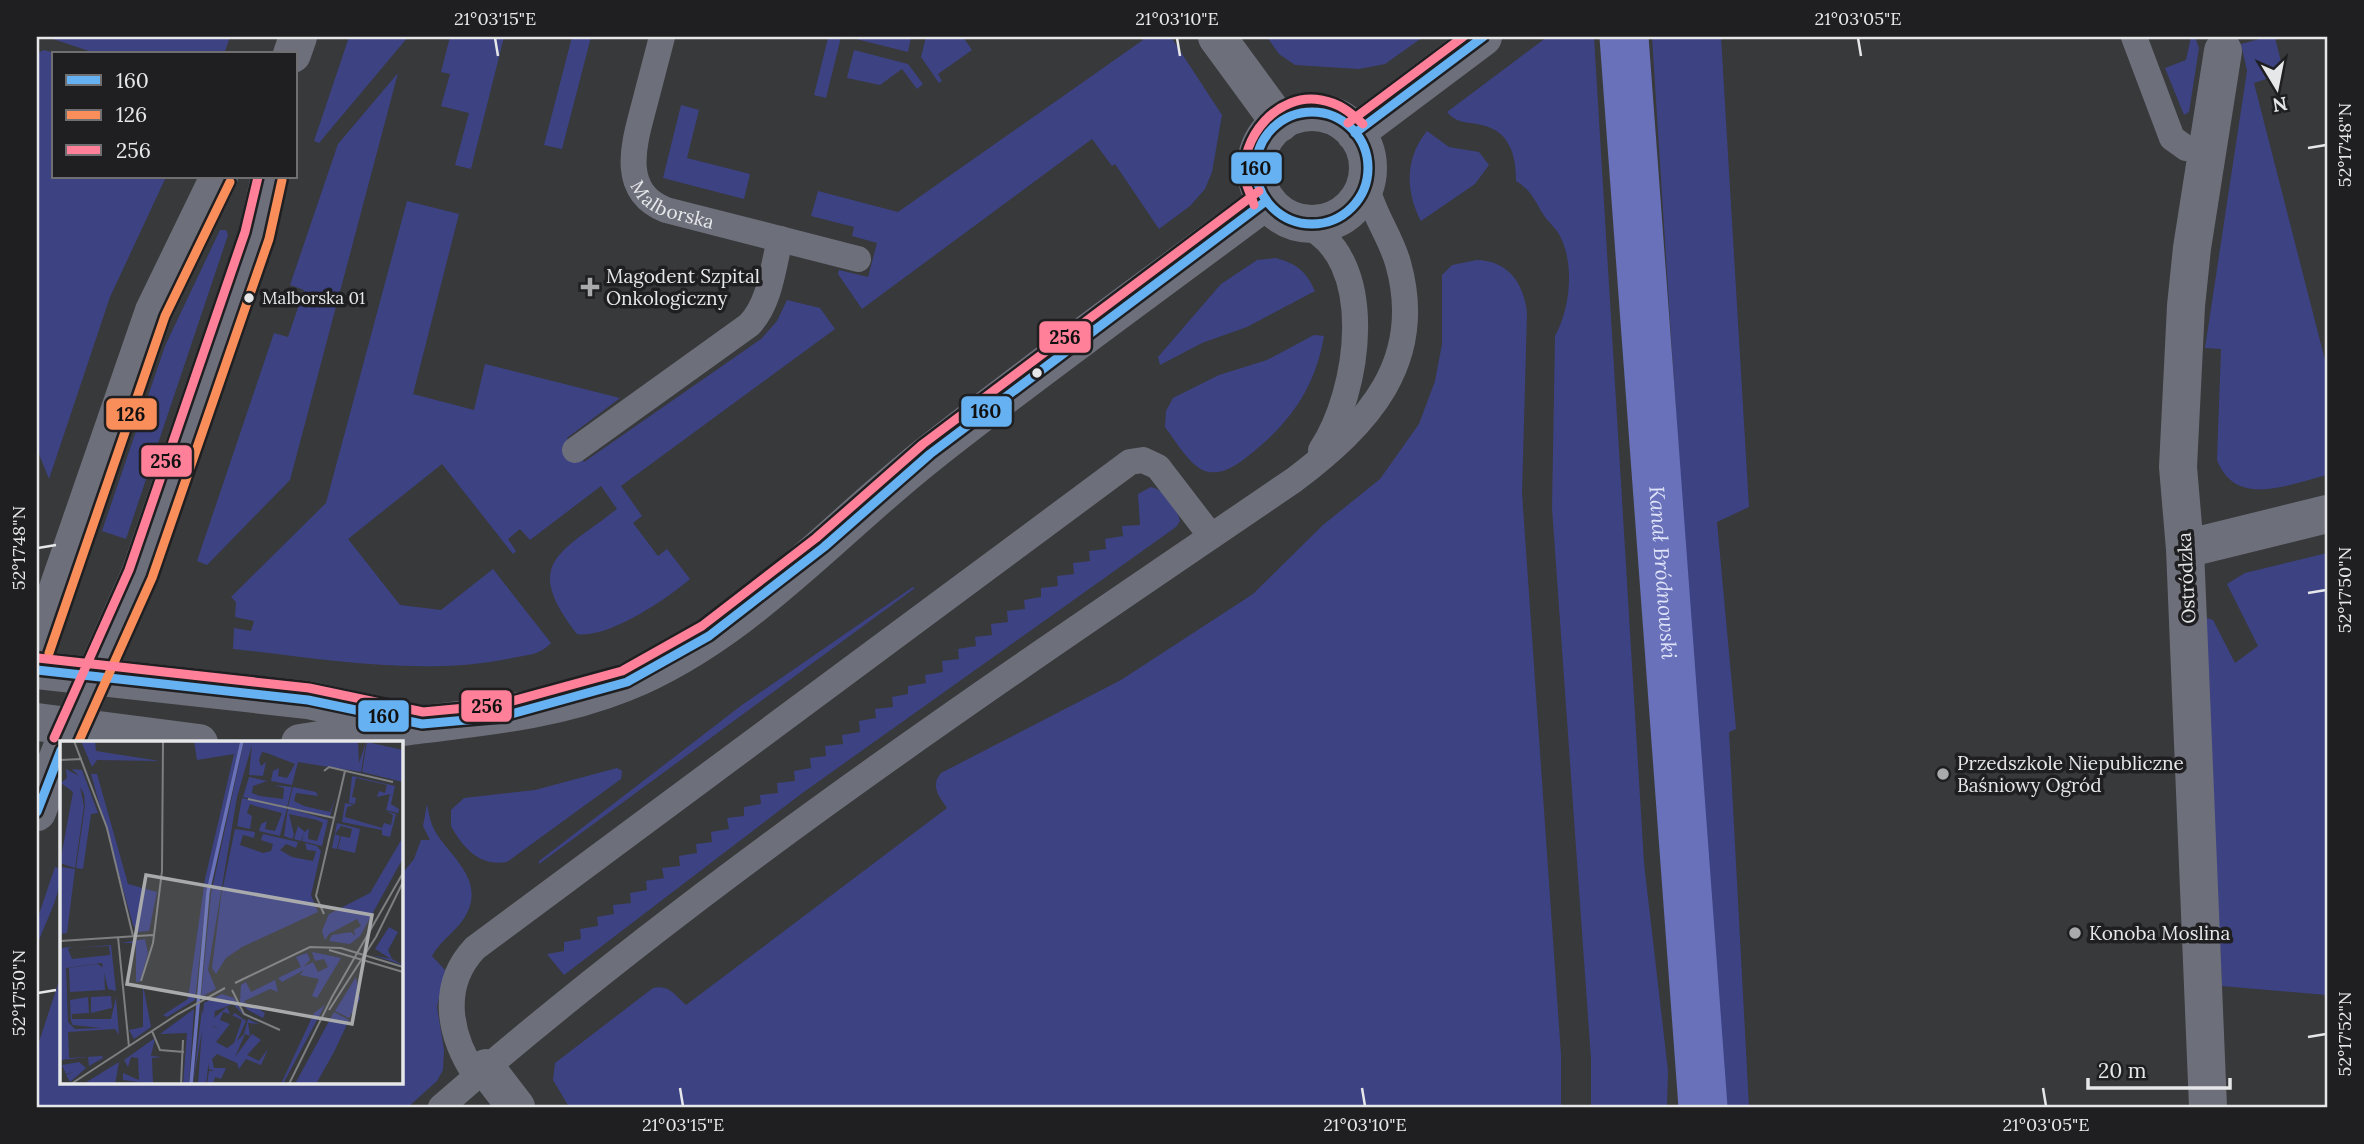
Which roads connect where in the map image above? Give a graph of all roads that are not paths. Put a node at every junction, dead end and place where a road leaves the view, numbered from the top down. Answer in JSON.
{"nodes":[{"id":1,"x":662,"y":37,"type":"edge"},
{"id":2,"x":1217,"y":37,"type":"edge"},
{"id":3,"x":1483,"y":37,"type":"edge"},
{"id":4,"x":2134,"y":37,"type":"edge"},
{"id":5,"x":2223,"y":51,"type":"dead end"},
{"id":6,"x":1280,"y":123,"type":"junction"},
{"id":7,"x":1355,"y":133,"type":"junction"},
{"id":8,"x":2207,"y":152,"type":"junction"},
{"id":9,"x":219,"y":178,"type":"edge"},
{"id":10,"x":270,"y":178,"type":"edge"},
{"id":11,"x":1366,"y":183,"type":"junction"},
{"id":12,"x":1266,"y":201,"type":"junction"},
{"id":13,"x":1303,"y":224,"type":"junction"},
{"id":14,"x":780,"y":239,"type":"junction"},
{"id":15,"x":858,"y":259,"type":"dead end"},
{"id":16,"x":575,"y":450,"type":"dead end"},
{"id":17,"x":1294,"y":480,"type":"junction"},
{"id":18,"x":2327,"y":514,"type":"edge"},
{"id":19,"x":1211,"y":536,"type":"junction"},
{"id":20,"x":2185,"y":549,"type":"junction"},
{"id":21,"x":37,"y":649,"type":"edge"},
{"id":22,"x":37,"y":670,"type":"edge"},
{"id":23,"x":96,"y":677,"type":"junction"},
{"id":24,"x":422,"y":724,"type":"junction"},
{"id":25,"x":59,"y":735,"type":"edge"},
{"id":26,"x":164,"y":741,"type":"edge"},
{"id":27,"x":313,"y":741,"type":"edge"},
{"id":28,"x":37,"y":812,"type":"edge"},
{"id":29,"x":481,"y":1072,"type":"junction"},
{"id":30,"x":441,"y":1107,"type":"edge"},
{"id":31,"x":516,"y":1107,"type":"edge"},
{"id":32,"x":2208,"y":1107,"type":"edge"}],
"edges":[{"from":1,"to":14,"type":"lane","name":"Malborska"},
{"from":2,"to":6,"type":"street"},
{"from":3,"to":7,"type":"street"},
{"from":4,"to":8,"type":"lane"},
{"from":5,"to":8,"type":"street","name":"Ostródzka"},
{"from":6,"to":7,"type":"street"},
{"from":6,"to":12,"type":"street"},
{"from":7,"to":11,"type":"street"},
{"from":8,"to":20,"type":"street","name":"Ostródzka"},
{"from":9,"to":21,"type":"street"},
{"from":10,"to":23,"type":"street"},
{"from":11,"to":13,"type":"street"},
{"from":11,"to":17,"type":"lane"},
{"from":12,"to":13,"type":"street"},
{"from":12,"to":24,"type":"street"},
{"from":13,"to":17,"type":"lane"},
{"from":14,"to":15,"type":"lane","name":"Malborska"},
{"from":14,"to":16,"type":"lane"},
{"from":17,"to":19,"type":"lane"},
{"from":18,"to":20,"type":"street"},
{"from":19,"to":29,"type":"lane"},
{"from":19,"to":29,"type":"lane"},
{"from":20,"to":32,"type":"street","name":"Ostródzka"},
{"from":22,"to":23,"type":"street"},
{"from":23,"to":24,"type":"street"},
{"from":23,"to":25,"type":"street"},
{"from":24,"to":27,"type":"street"},
{"from":25,"to":26,"type":"street"},
{"from":25,"to":28,"type":"street"},
{"from":29,"to":30,"type":"lane"},
{"from":29,"to":31,"type":"street"}]}
